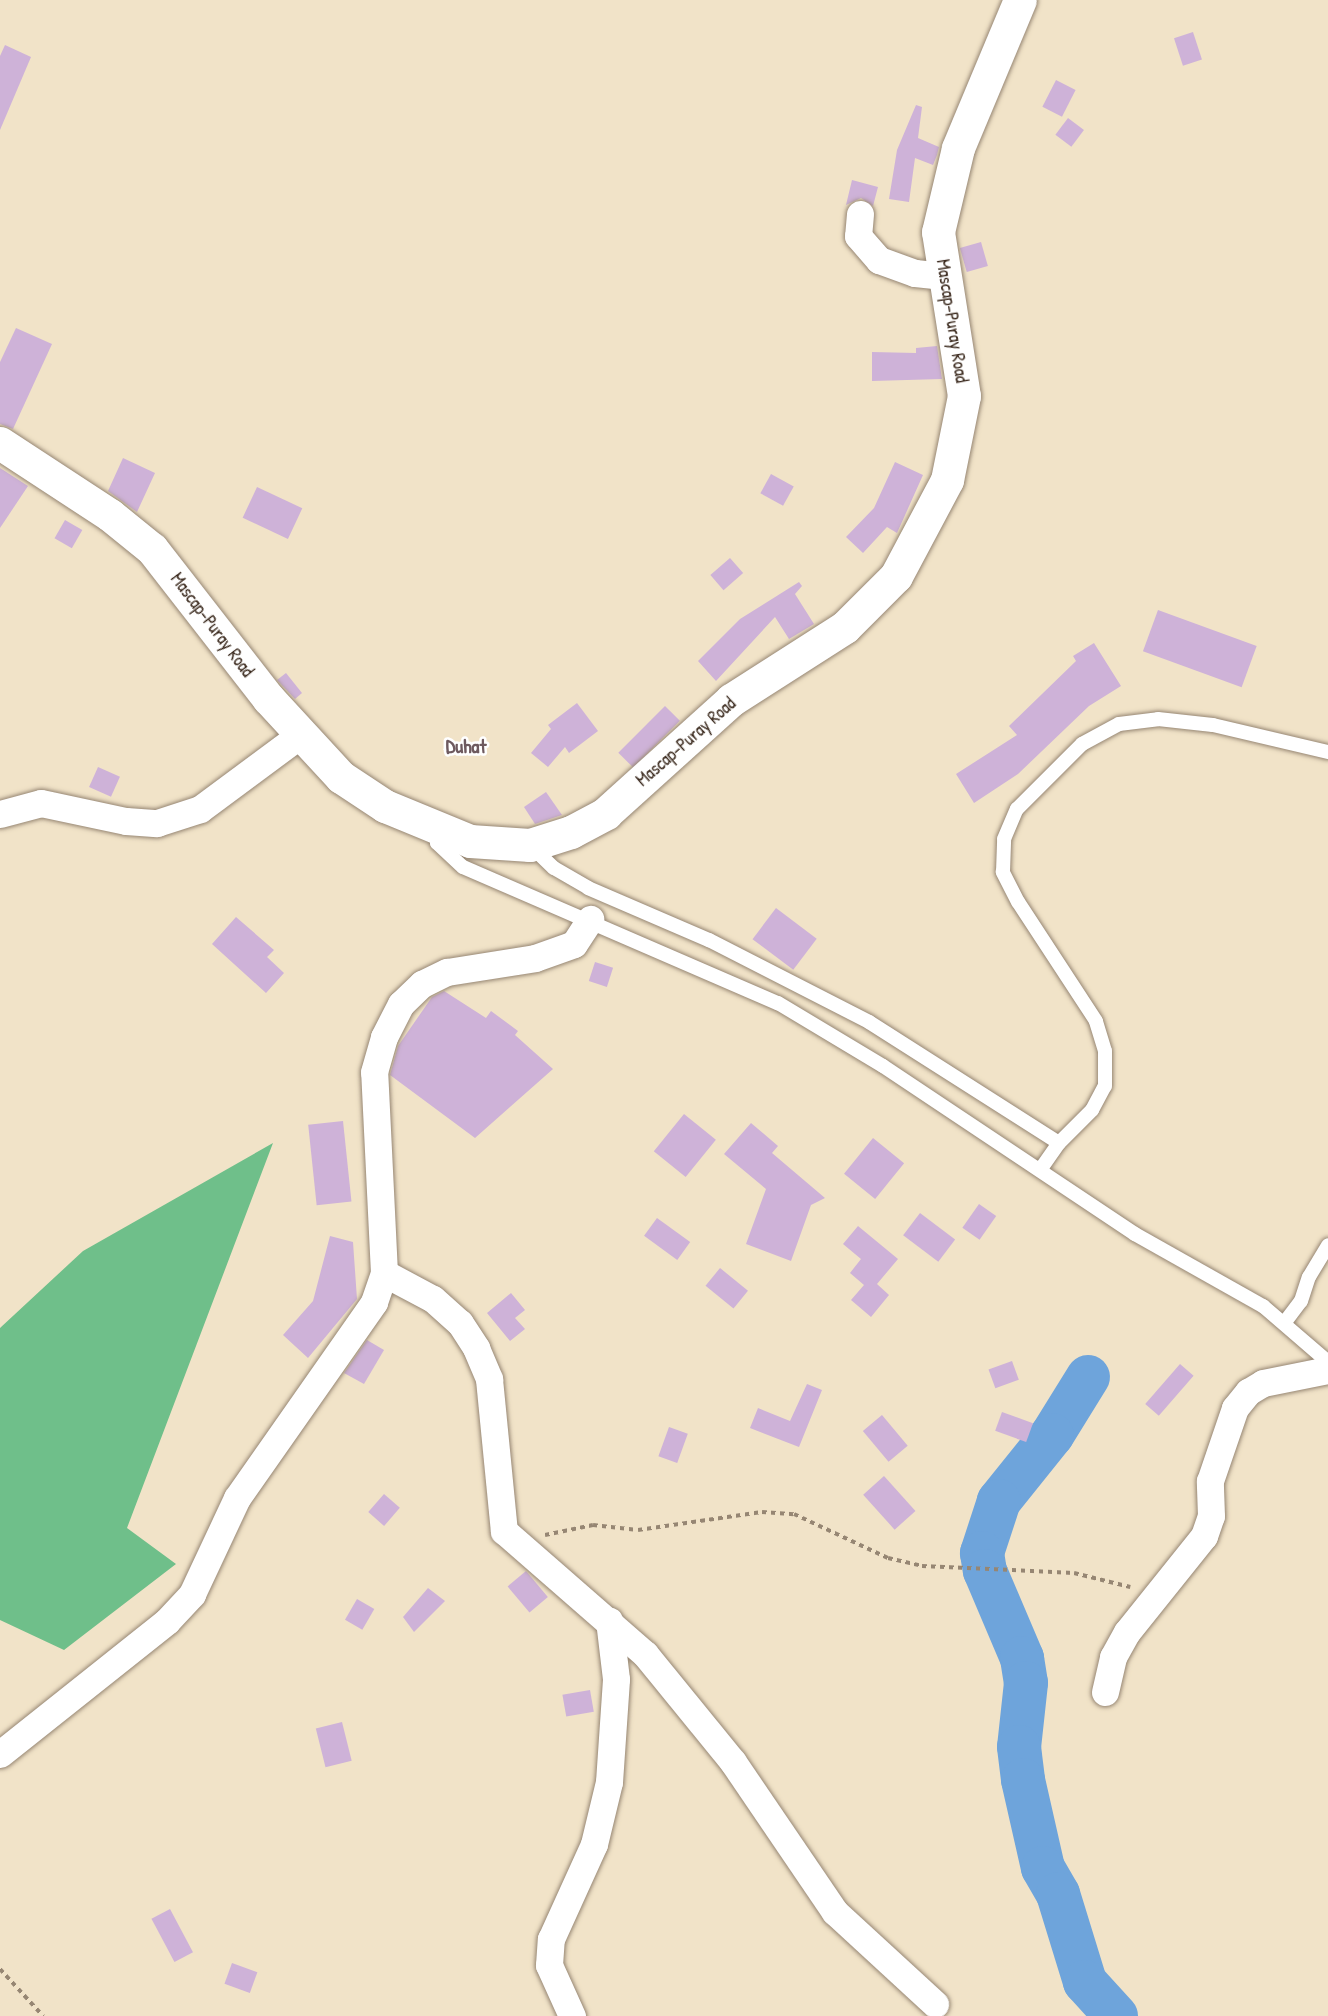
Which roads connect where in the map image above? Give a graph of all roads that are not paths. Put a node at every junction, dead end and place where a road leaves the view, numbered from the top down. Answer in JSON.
{"nodes":[{"id":1,"x":1020,"y":0,"type":"edge"},
{"id":2,"x":860,"y":214,"type":"dead end"},
{"id":3,"x":946,"y":276,"type":"junction"},
{"id":4,"x":0,"y":443,"type":"edge"},
{"id":5,"x":300,"y":735,"type":"junction"},
{"id":6,"x":1328,"y":752,"type":"edge"},
{"id":7,"x":0,"y":814,"type":"edge"},
{"id":8,"x":435,"y":830,"type":"junction"},
{"id":9,"x":530,"y":845,"type":"junction"},
{"id":10,"x":590,"y":919,"type":"junction"},
{"id":11,"x":1059,"y":1143,"type":"junction"},
{"id":12,"x":1040,"y":1170,"type":"junction"},
{"id":13,"x":1328,"y":1245,"type":"edge"},
{"id":14,"x":384,"y":1273,"type":"junction"},
{"id":15,"x":1285,"y":1322,"type":"junction"},
{"id":16,"x":1328,"y":1362,"type":"edge"},
{"id":17,"x":1328,"y":1370,"type":"edge"},
{"id":18,"x":609,"y":1620,"type":"junction"},
{"id":19,"x":1105,"y":1692,"type":"dead end"},
{"id":20,"x":0,"y":1754,"type":"edge"},
{"id":21,"x":935,"y":2004,"type":"dead end"},
{"id":22,"x":572,"y":2016,"type":"edge"}],
"edges":[{"from":1,"to":3,"type":"street","name":"Mascap-Puray Road"},
{"from":2,"to":3,"type":"street"},
{"from":3,"to":9,"type":"street","name":"Mascap-Puray Road"},
{"from":4,"to":5,"type":"street","name":"Mascap-Puray Road"},
{"from":5,"to":7,"type":"street"},
{"from":5,"to":8,"type":"street","name":"Mascap-Puray Road"},
{"from":6,"to":11,"type":"lane"},
{"from":8,"to":9,"type":"street","name":"Mascap-Puray Road"},
{"from":8,"to":10,"type":"lane"},
{"from":9,"to":11,"type":"lane"},
{"from":10,"to":12,"type":"lane"},
{"from":10,"to":14,"type":"street"},
{"from":11,"to":12,"type":"lane"},
{"from":12,"to":15,"type":"lane"},
{"from":13,"to":15,"type":"lane"},
{"from":14,"to":18,"type":"street"},
{"from":14,"to":20,"type":"street"},
{"from":15,"to":16,"type":"lane"},
{"from":17,"to":19,"type":"street"},
{"from":18,"to":21,"type":"street"},
{"from":18,"to":22,"type":"street"}]}
